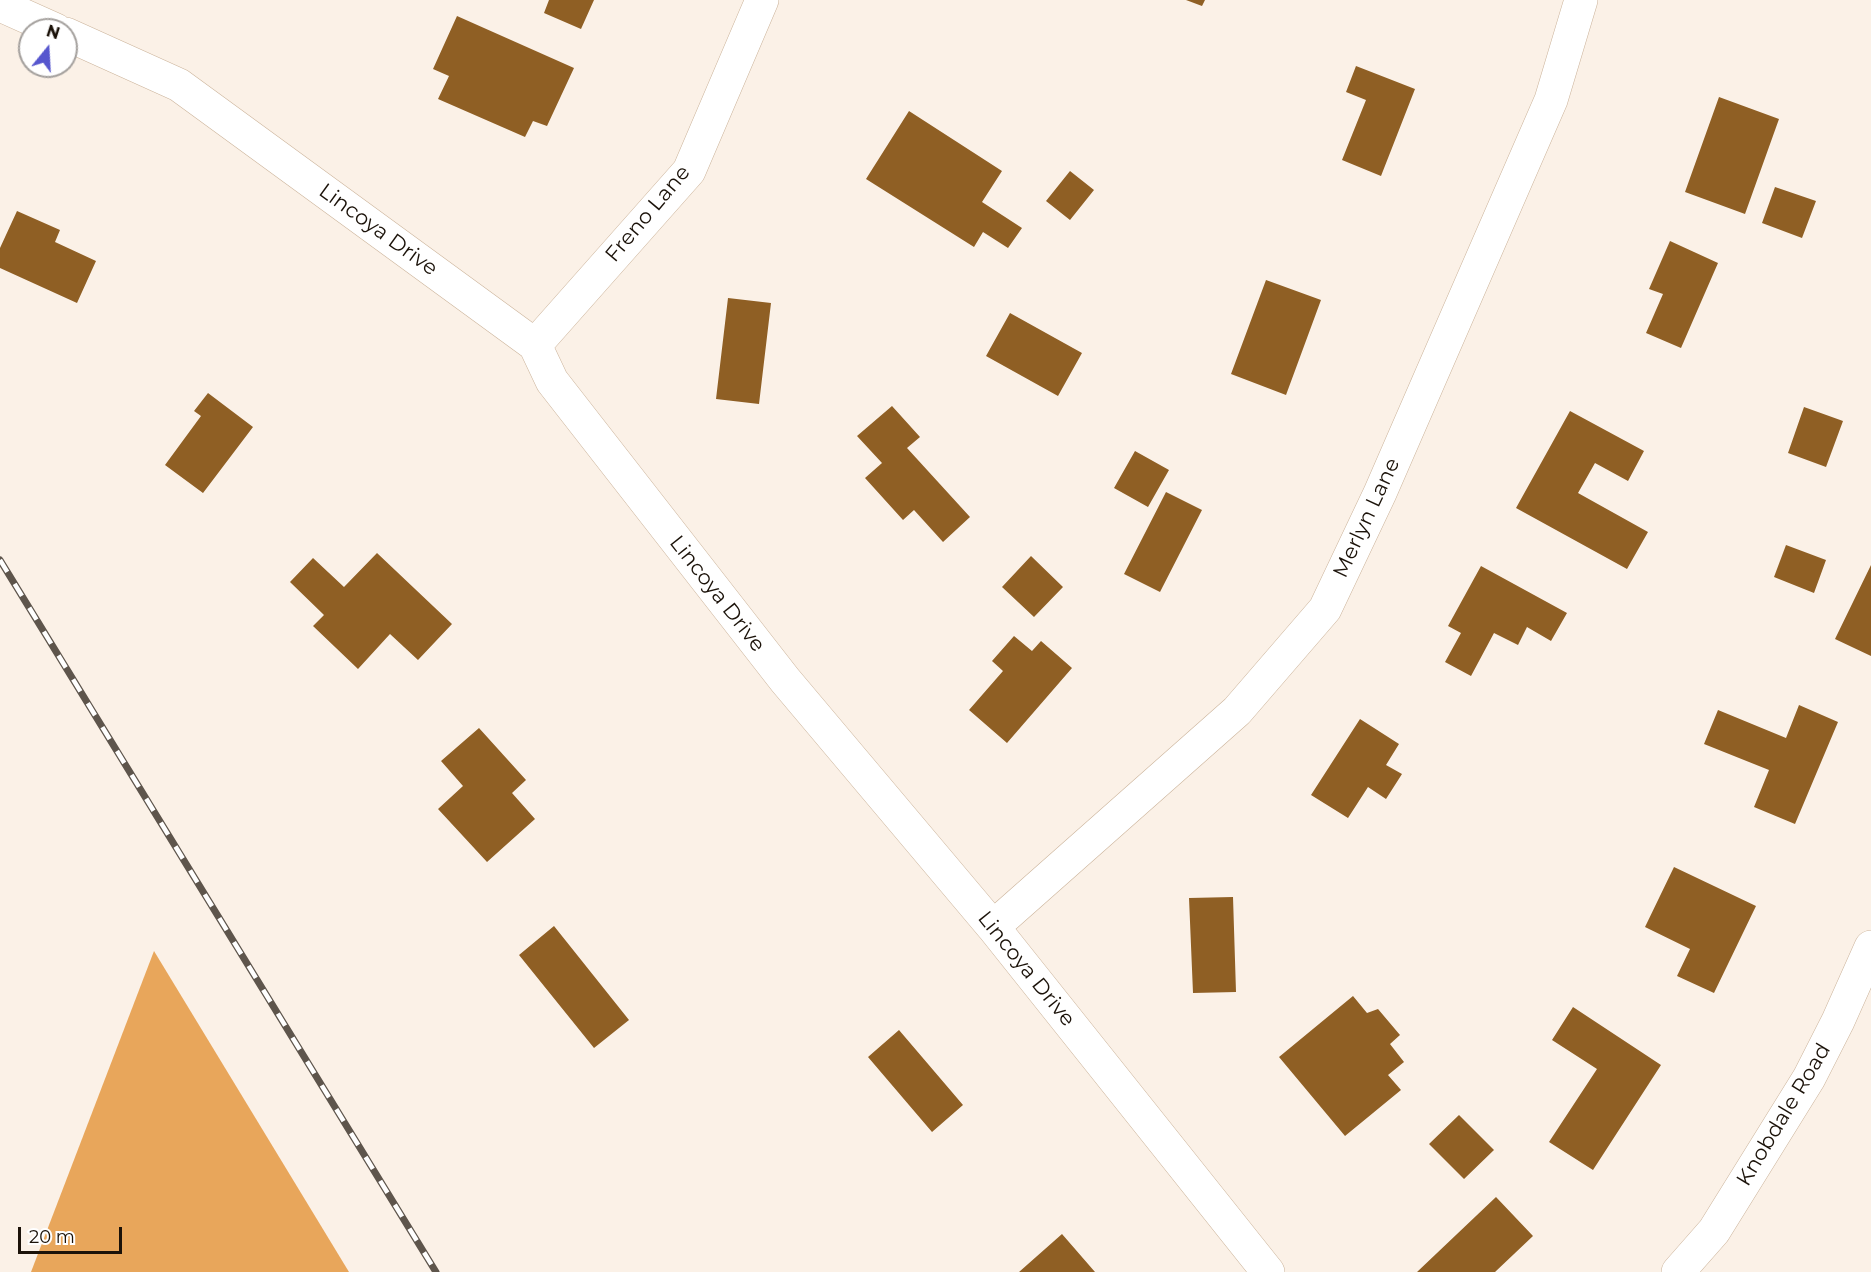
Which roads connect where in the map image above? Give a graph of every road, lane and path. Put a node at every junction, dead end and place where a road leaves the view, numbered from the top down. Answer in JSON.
{"nodes":[{"id":1,"x":762,"y":0,"type":"edge"},
{"id":2,"x":1581,"y":0,"type":"edge"},
{"id":3,"x":0,"y":4,"type":"edge"},
{"id":4,"x":30,"y":18,"type":"edge"},
{"id":5,"x":78,"y":40,"type":"edge"},
{"id":6,"x":535,"y":345,"type":"junction"},
{"id":7,"x":993,"y":927,"type":"junction"},
{"id":8,"x":1871,"y":947,"type":"edge"},
{"id":9,"x":1268,"y":1272,"type":"edge"},
{"id":10,"x":1678,"y":1272,"type":"edge"}],
"edges":[{"from":1,"to":6,"type":"street","name":"Freno Lane"},
{"from":2,"to":7,"type":"street","name":"Merlyn Lane"},
{"from":3,"to":4,"type":"street"},
{"from":5,"to":6,"type":"street","name":"Lincoya Drive"},
{"from":6,"to":7,"type":"street","name":"Lincoya Drive"},
{"from":7,"to":9,"type":"street","name":"Lincoya Drive"},
{"from":8,"to":10,"type":"street","name":"Knobdale Road"}]}
